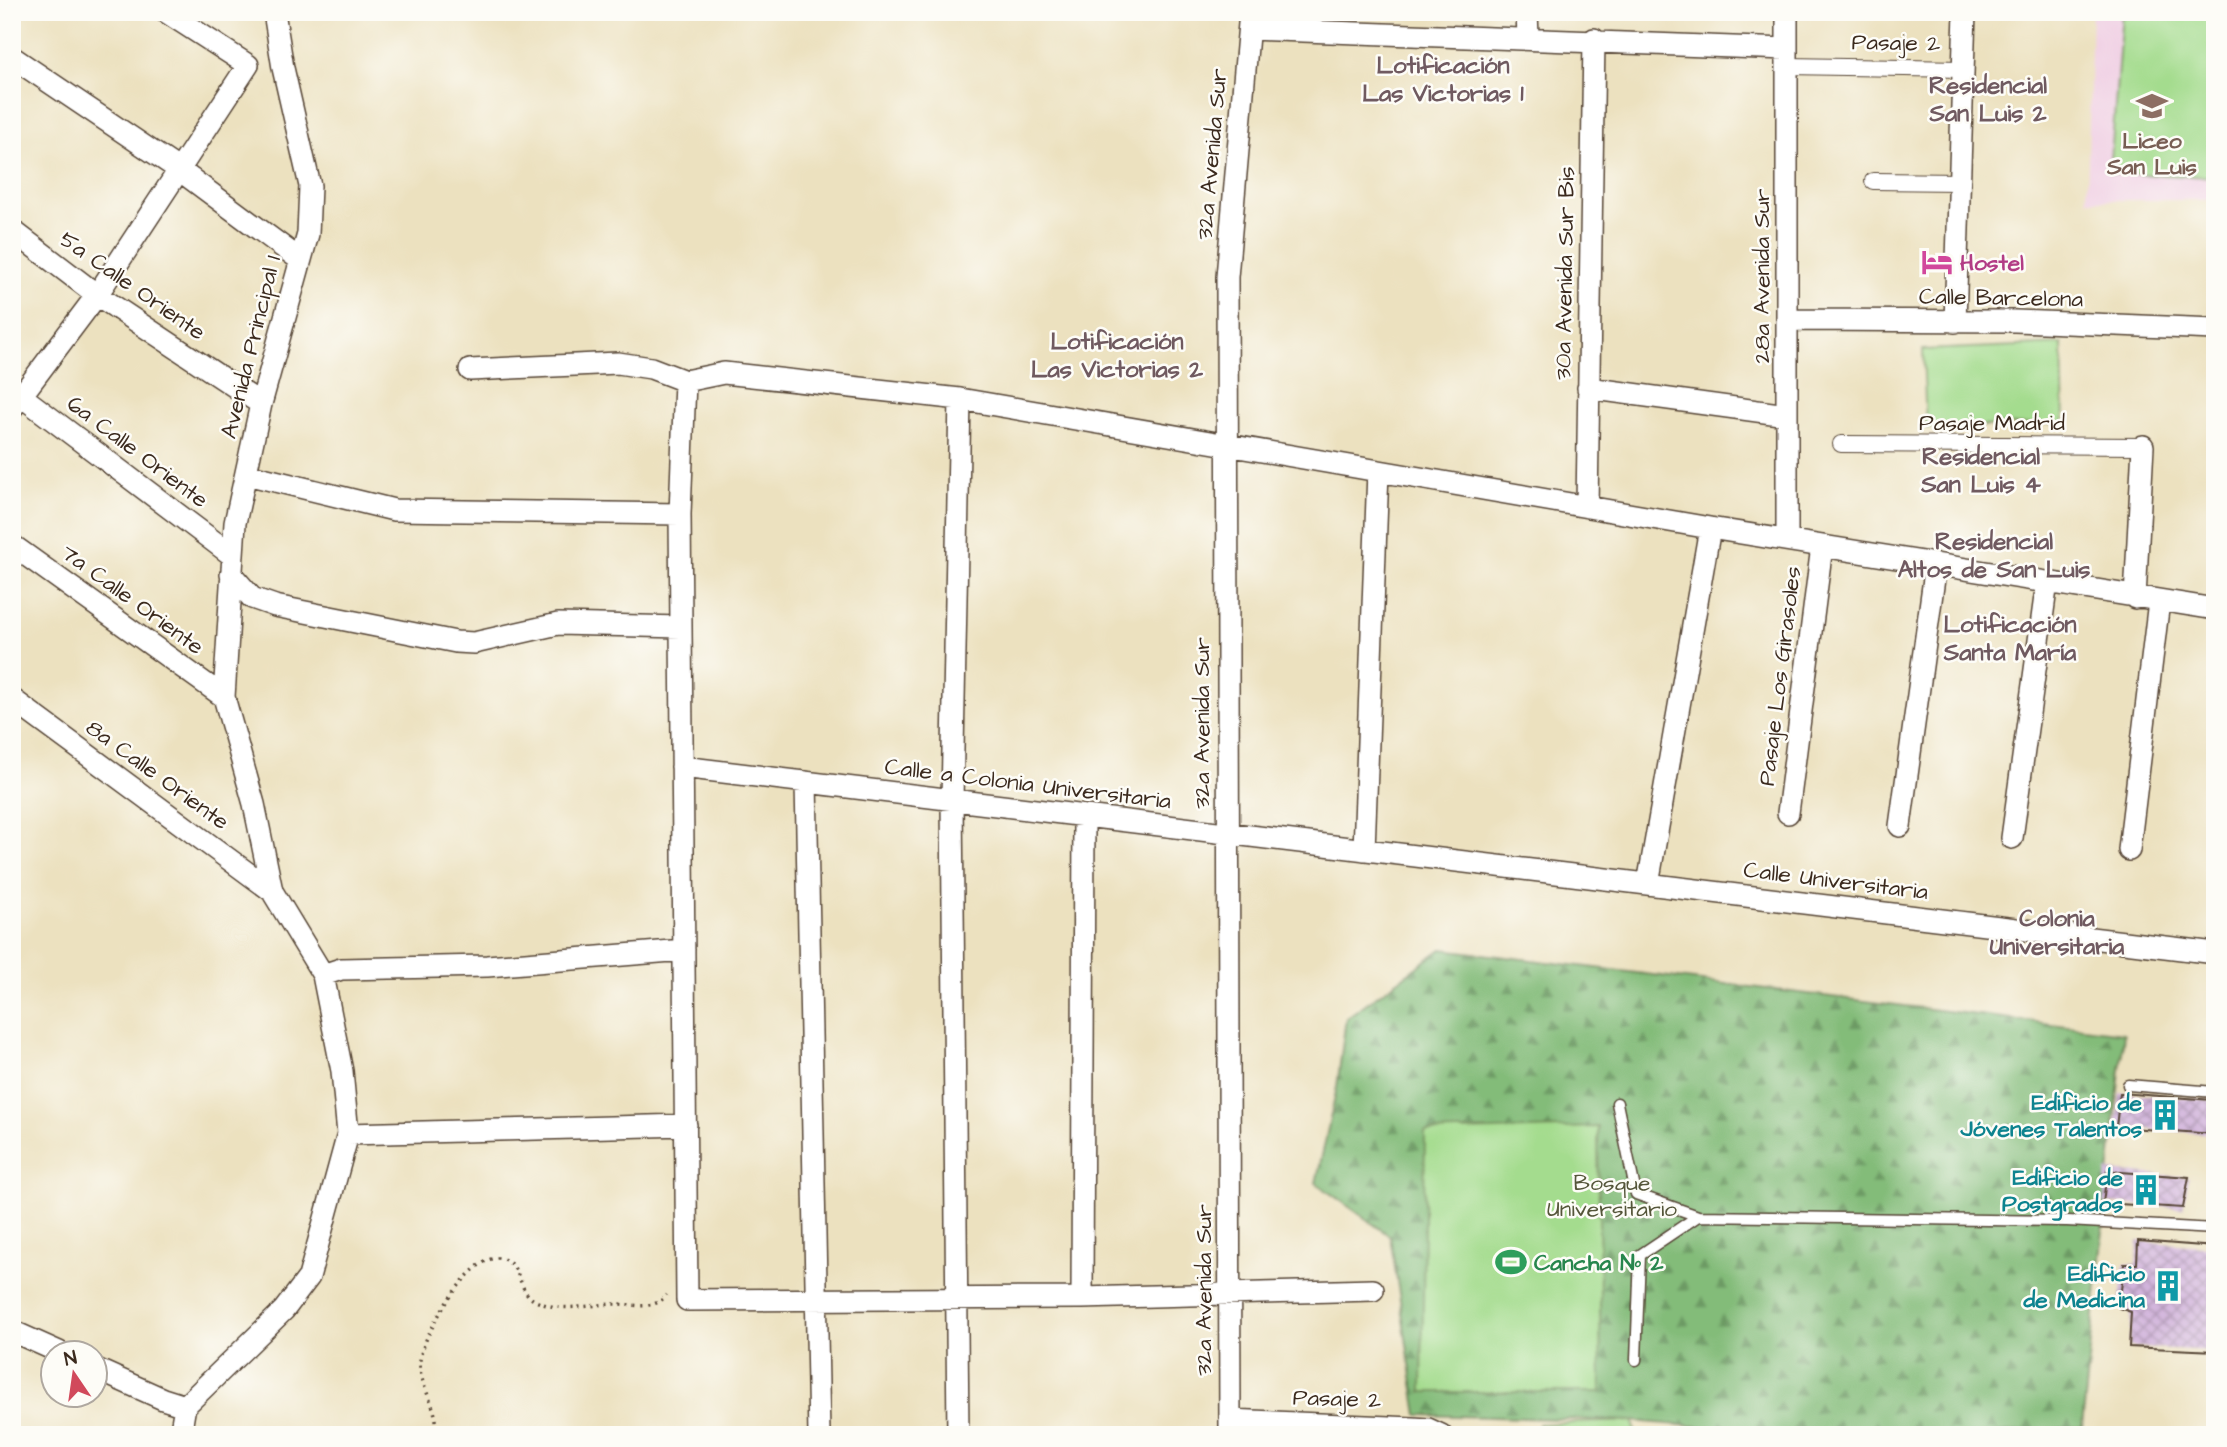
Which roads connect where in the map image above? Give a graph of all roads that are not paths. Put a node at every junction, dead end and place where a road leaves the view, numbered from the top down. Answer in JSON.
{"nodes":[{"id":1,"x":166,"y":12,"type":"edge"},
{"id":2,"x":274,"y":12,"type":"edge"},
{"id":3,"x":1527,"y":12,"type":"edge"},
{"id":4,"x":1787,"y":12,"type":"edge"},
{"id":5,"x":1965,"y":12,"type":"edge"},
{"id":6,"x":1250,"y":20,"type":"edge"},
{"id":7,"x":1528,"y":37,"type":"junction"},
{"id":8,"x":1594,"y":40,"type":"junction"},
{"id":9,"x":12,"y":57,"type":"edge"},
{"id":10,"x":1787,"y":58,"type":"junction"},
{"id":11,"x":1963,"y":69,"type":"junction"},
{"id":12,"x":178,"y":169,"type":"junction"},
{"id":13,"x":1873,"y":181,"type":"dead end"},
{"id":14,"x":1960,"y":182,"type":"junction"},
{"id":15,"x":12,"y":230,"type":"edge"},
{"id":16,"x":299,"y":259,"type":"junction"},
{"id":17,"x":97,"y":295,"type":"junction"},
{"id":18,"x":1787,"y":320,"type":"junction"},
{"id":19,"x":1955,"y":322,"type":"junction"},
{"id":20,"x":2215,"y":329,"type":"edge"},
{"id":21,"x":470,"y":370,"type":"dead end"},
{"id":22,"x":685,"y":381,"type":"junction"},
{"id":23,"x":1588,"y":388,"type":"junction"},
{"id":24,"x":16,"y":398,"type":"edge"},
{"id":25,"x":960,"y":400,"type":"junction"},
{"id":26,"x":261,"y":404,"type":"junction"},
{"id":27,"x":1787,"y":415,"type":"junction"},
{"id":28,"x":1841,"y":444,"type":"dead end"},
{"id":29,"x":1226,"y":445,"type":"junction"},
{"id":30,"x":2143,"y":446,"type":"joint"},
{"id":31,"x":1378,"y":471,"type":"junction"},
{"id":32,"x":246,"y":474,"type":"junction"},
{"id":33,"x":1587,"y":507,"type":"junction"},
{"id":34,"x":680,"y":514,"type":"junction"},
{"id":35,"x":1710,"y":528,"type":"junction"},
{"id":36,"x":1787,"y":540,"type":"junction"},
{"id":37,"x":12,"y":545,"type":"edge"},
{"id":38,"x":1822,"y":546,"type":"junction"},
{"id":39,"x":1936,"y":564,"type":"junction"},
{"id":40,"x":232,"y":565,"type":"junction"},
{"id":41,"x":2047,"y":583,"type":"junction"},
{"id":42,"x":2135,"y":598,"type":"junction"},
{"id":43,"x":2158,"y":601,"type":"junction"},
{"id":44,"x":2215,"y":608,"type":"edge"},
{"id":45,"x":681,"y":627,"type":"junction"},
{"id":46,"x":224,"y":697,"type":"junction"},
{"id":47,"x":12,"y":699,"type":"edge"},
{"id":48,"x":682,"y":767,"type":"junction"},
{"id":49,"x":806,"y":782,"type":"junction"},
{"id":50,"x":952,"y":800,"type":"junction"},
{"id":51,"x":1788,"y":813,"type":"dead end"},
{"id":52,"x":1084,"y":816,"type":"junction"},
{"id":53,"x":1900,"y":827,"type":"dead end"},
{"id":54,"x":1228,"y":834,"type":"junction"},
{"id":55,"x":2012,"y":838,"type":"dead end"},
{"id":56,"x":1364,"y":850,"type":"junction"},
{"id":57,"x":2129,"y":850,"type":"dead end"},
{"id":58,"x":1451,"y":861,"type":"joint"},
{"id":59,"x":1648,"y":884,"type":"junction"},
{"id":60,"x":272,"y":891,"type":"junction"},
{"id":61,"x":684,"y":950,"type":"junction"},
{"id":62,"x":2215,"y":953,"type":"edge"},
{"id":63,"x":323,"y":975,"type":"junction"},
{"id":64,"x":2128,"y":1085,"type":"dead end"},
{"id":65,"x":2215,"y":1092,"type":"edge"},
{"id":66,"x":1618,"y":1103,"type":"dead end"},
{"id":67,"x":686,"y":1125,"type":"junction"},
{"id":68,"x":348,"y":1135,"type":"junction"},
{"id":69,"x":1698,"y":1216,"type":"junction"},
{"id":70,"x":2215,"y":1229,"type":"edge"},
{"id":71,"x":1373,"y":1290,"type":"dead end"},
{"id":72,"x":1230,"y":1293,"type":"junction"},
{"id":73,"x":1082,"y":1298,"type":"junction"},
{"id":74,"x":958,"y":1299,"type":"junction"},
{"id":75,"x":814,"y":1300,"type":"junction"},
{"id":76,"x":12,"y":1331,"type":"edge"},
{"id":77,"x":38,"y":1343,"type":"edge"},
{"id":78,"x":1636,"y":1360,"type":"dead end"},
{"id":79,"x":108,"y":1374,"type":"edge"},
{"id":80,"x":186,"y":1406,"type":"junction"},
{"id":81,"x":1230,"y":1428,"type":"edge"},
{"id":82,"x":180,"y":1435,"type":"edge"},
{"id":83,"x":818,"y":1435,"type":"edge"},
{"id":84,"x":958,"y":1435,"type":"edge"},
{"id":85,"x":1441,"y":1435,"type":"edge"}],
"edges":[{"from":1,"to":12,"type":"street"},
{"from":2,"to":16,"type":"street","name":"Avenida Principal 1"},
{"from":3,"to":7,"type":"street"},
{"from":4,"to":10,"type":"street","name":"28a Avenida Sur"},
{"from":5,"to":11,"type":"street"},
{"from":6,"to":7,"type":"street"},
{"from":6,"to":29,"type":"street","name":"32a Avenida Sur"},
{"from":7,"to":8,"type":"street"},
{"from":8,"to":10,"type":"street"},
{"from":8,"to":23,"type":"street","name":"30a Avenida Sur Bis"},
{"from":9,"to":12,"type":"street"},
{"from":10,"to":11,"type":"street","name":"Pasaje 2"},
{"from":10,"to":18,"type":"street","name":"28a Avenida Sur"},
{"from":11,"to":14,"type":"street"},
{"from":12,"to":16,"type":"street"},
{"from":12,"to":17,"type":"street"},
{"from":13,"to":14,"type":"street"},
{"from":14,"to":19,"type":"street"},
{"from":15,"to":17,"type":"street","name":"5a Calle Oriente"},
{"from":16,"to":26,"type":"street","name":"Avenida Principal 1"},
{"from":17,"to":24,"type":"street"},
{"from":17,"to":26,"type":"street","name":"5a Calle Oriente"},
{"from":18,"to":19,"type":"street","name":"Calle Barcelona"},
{"from":18,"to":27,"type":"street","name":"28a Avenida Sur"},
{"from":19,"to":20,"type":"street","name":"Calle Barcelona"},
{"from":21,"to":22,"type":"street"},
{"from":22,"to":25,"type":"street"},
{"from":22,"to":34,"type":"street"},
{"from":23,"to":27,"type":"street"},
{"from":23,"to":33,"type":"street","name":"30a Avenida Sur Bis"},
{"from":24,"to":40,"type":"street","name":"6a Calle Oriente"},
{"from":25,"to":29,"type":"street"},
{"from":25,"to":50,"type":"street"},
{"from":26,"to":32,"type":"street","name":"Avenida Principal 1"},
{"from":27,"to":36,"type":"street","name":"28a Avenida Sur"},
{"from":28,"to":30,"type":"street","name":"Pasaje Madrid"},
{"from":29,"to":31,"type":"street"},
{"from":29,"to":54,"type":"street","name":"32a Avenida Sur"},
{"from":30,"to":42,"type":"street"},
{"from":31,"to":33,"type":"street"},
{"from":31,"to":56,"type":"street"},
{"from":32,"to":34,"type":"street"},
{"from":32,"to":40,"type":"street","name":"Avenida Principal 1"},
{"from":33,"to":35,"type":"street"},
{"from":34,"to":45,"type":"street"},
{"from":35,"to":36,"type":"street"},
{"from":35,"to":59,"type":"street"},
{"from":36,"to":38,"type":"street"},
{"from":37,"to":46,"type":"street","name":"7a Calle Oriente"},
{"from":38,"to":39,"type":"street"},
{"from":38,"to":51,"type":"street","name":"Pasaje Los Girasoles"},
{"from":39,"to":41,"type":"street"},
{"from":39,"to":53,"type":"street"},
{"from":40,"to":45,"type":"street","name":"6a Calle Oriente"},
{"from":40,"to":46,"type":"street","name":"Avenida Principal 1"},
{"from":41,"to":42,"type":"street"},
{"from":41,"to":55,"type":"street"},
{"from":42,"to":43,"type":"street"},
{"from":43,"to":44,"type":"street"},
{"from":43,"to":57,"type":"street"},
{"from":45,"to":48,"type":"street"},
{"from":46,"to":60,"type":"street","name":"Avenida Principal 1"},
{"from":47,"to":60,"type":"street","name":"8a Calle Oriente"},
{"from":48,"to":49,"type":"street","name":"Calle a Colonia Universitaria"},
{"from":48,"to":61,"type":"street"},
{"from":49,"to":50,"type":"street","name":"Calle a Colonia Universitaria"},
{"from":49,"to":75,"type":"street"},
{"from":50,"to":52,"type":"street","name":"Calle a Colonia Universitaria"},
{"from":50,"to":74,"type":"street"},
{"from":52,"to":54,"type":"street","name":"Calle a Colonia Universitaria"},
{"from":52,"to":73,"type":"street"},
{"from":54,"to":56,"type":"street","name":"Calle a Colonia Universitaria"},
{"from":54,"to":72,"type":"street","name":"32a Avenida Sur"},
{"from":56,"to":58,"type":"street","name":"Calle a Colonia Universitaria"},
{"from":58,"to":59,"type":"street","name":"Calle Universitaria"},
{"from":59,"to":62,"type":"street","name":"Calle Universitaria"},
{"from":60,"to":63,"type":"street"},
{"from":61,"to":63,"type":"street"},
{"from":61,"to":67,"type":"street"},
{"from":63,"to":68,"type":"street"},
{"from":64,"to":65,"type":"lane"},
{"from":66,"to":69,"type":"lane"},
{"from":67,"to":68,"type":"street"},
{"from":67,"to":75,"type":"street"},
{"from":68,"to":80,"type":"street"},
{"from":69,"to":70,"type":"lane"},
{"from":69,"to":78,"type":"lane"},
{"from":71,"to":72,"type":"street"},
{"from":72,"to":73,"type":"street"},
{"from":72,"to":81,"type":"street","name":"32a Avenida Sur"},
{"from":73,"to":74,"type":"street"},
{"from":74,"to":75,"type":"street"},
{"from":74,"to":84,"type":"street"},
{"from":75,"to":83,"type":"street"},
{"from":76,"to":77,"type":"street"},
{"from":79,"to":80,"type":"street"},
{"from":80,"to":82,"type":"street"},
{"from":81,"to":85,"type":"street","name":"Pasaje 2"}]}
